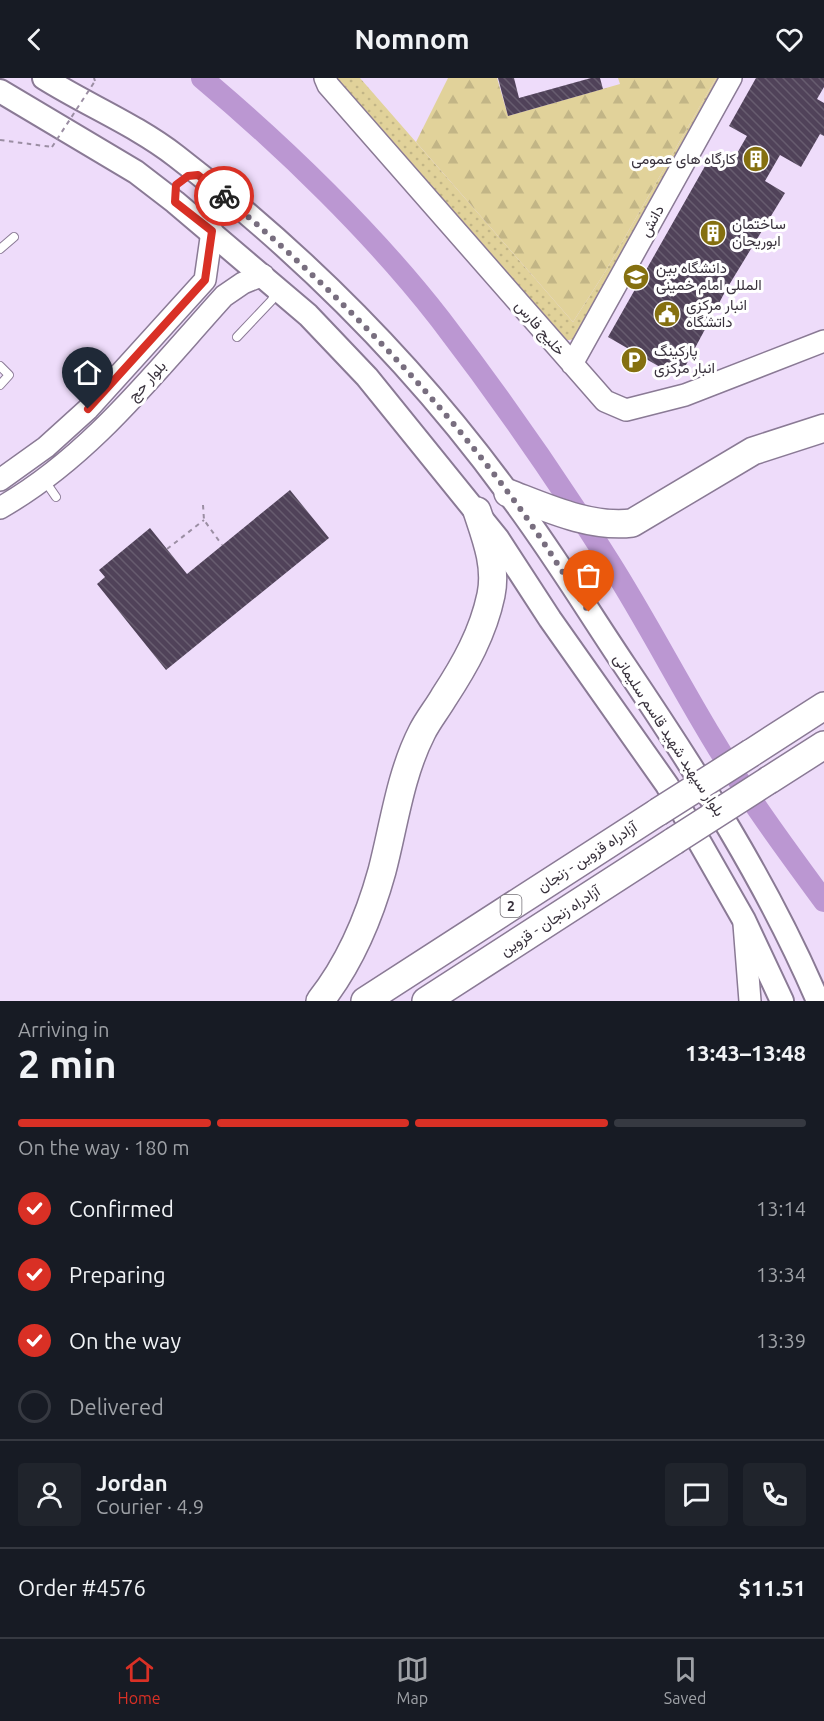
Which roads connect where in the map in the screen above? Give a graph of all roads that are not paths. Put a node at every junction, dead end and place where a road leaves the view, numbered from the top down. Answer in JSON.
{"nodes":[{"id":1,"x":325,"y":78,"type":"edge"},
{"id":2,"x":731,"y":78,"type":"edge"},
{"id":3,"x":53,"y":81,"type":"edge"},
{"id":4,"x":0,"y":92,"type":"edge"},
{"id":5,"x":158,"y":143,"type":"junction"},
{"id":6,"x":136,"y":172,"type":"junction"},
{"id":7,"x":198,"y":175,"type":"junction"},
{"id":8,"x":175,"y":202,"type":"junction"},
{"id":9,"x":212,"y":231,"type":"junction"},
{"id":10,"x":14,"y":237,"type":"dead end"},
{"id":11,"x":0,"y":249,"type":"edge"},
{"id":12,"x":205,"y":280,"type":"junction"},
{"id":13,"x":269,"y":280,"type":"junction"},
{"id":14,"x":224,"y":296,"type":"junction"},
{"id":15,"x":237,"y":338,"type":"dead end"},
{"id":16,"x":824,"y":341,"type":"edge"},
{"id":17,"x":572,"y":364,"type":"junction"},
{"id":18,"x":0,"y":366,"type":"edge"},
{"id":19,"x":0,"y":385,"type":"edge"},
{"id":20,"x":824,"y":428,"type":"edge"},
{"id":21,"x":0,"y":480,"type":"edge"},
{"id":22,"x":508,"y":493,"type":"junction"},
{"id":23,"x":0,"y":508,"type":"edge"},
{"id":24,"x":477,"y":511,"type":"junction"},
{"id":25,"x":824,"y":706,"type":"edge"},
{"id":26,"x":824,"y":745,"type":"edge"},
{"id":27,"x":744,"y":920,"type":"junction"},
{"id":28,"x":320,"y":1001,"type":"edge"},
{"id":29,"x":365,"y":1001,"type":"edge"},
{"id":30,"x":426,"y":1001,"type":"edge"},
{"id":31,"x":750,"y":1001,"type":"edge"},
{"id":32,"x":782,"y":1001,"type":"edge"},
{"id":33,"x":818,"y":1001,"type":"edge"}],
"edges":[{"from":1,"to":17,"type":"street","name":"خلیج فارس"},
{"from":2,"to":17,"type":"street","name":"دانش"},
{"from":3,"to":5,"type":"main road","name":"بلوار سپهبد شهید قاسم سلیمانی"},
{"from":4,"to":6,"type":"main road","name":"بلوار سپهبد شهید قاسم سلیمانی"},
{"from":5,"to":6,"type":"main road"},
{"from":5,"to":7,"type":"main road","name":"بلوار سپهبد شهید قاسم سلیمانی"},
{"from":6,"to":8,"type":"main road","name":"بلوار سپهبد شهید قاسم سلیمانی"},
{"from":7,"to":8,"type":"main road"},
{"from":7,"to":22,"type":"main road","name":"بلوار سپهبد شهید قاسم سلیمانی"},
{"from":8,"to":9,"type":"main road","name":"بلوار سپهبد شهید قاسم سلیمانی"},
{"from":9,"to":12,"type":"street"},
{"from":9,"to":13,"type":"main road","name":"بلوار سپهبد شهید قاسم سلیمانی"},
{"from":10,"to":11,"type":"lane"},
{"from":12,"to":14,"type":"street"},
{"from":12,"to":21,"type":"street","name":"بلوار حج"},
{"from":13,"to":14,"type":"street","name":"بلوار حج"},
{"from":13,"to":15,"type":"lane"},
{"from":13,"to":24,"type":"main road","name":"بلوار سپهبد شهید قاسم سلیمانی"},
{"from":14,"to":23,"type":"street","name":"بلوار حج"},
{"from":16,"to":17,"type":"street","name":"خلیج فارس"},
{"from":18,"to":19,"type":"lane"},
{"from":20,"to":22,"type":"highway"},
{"from":22,"to":33,"type":"main road","name":"بلوار سپهبد شهید قاسم سلیمانی"},
{"from":24,"to":27,"type":"main road","name":"بلوار سپهبد شهید قاسم سلیمانی"},
{"from":24,"to":28,"type":"highway"},
{"from":25,"to":29,"type":"highway","name":"آزادراه قزوین - زنجان","number":"2","bridge":true},
{"from":26,"to":30,"type":"highway","name":"آزادراه زنجان - قزوین","number":"2","bridge":true},
{"from":27,"to":31,"type":"street"},
{"from":27,"to":32,"type":"main road","name":"بلوار سپهبد شهید قاسم سلیمانی"}]}
